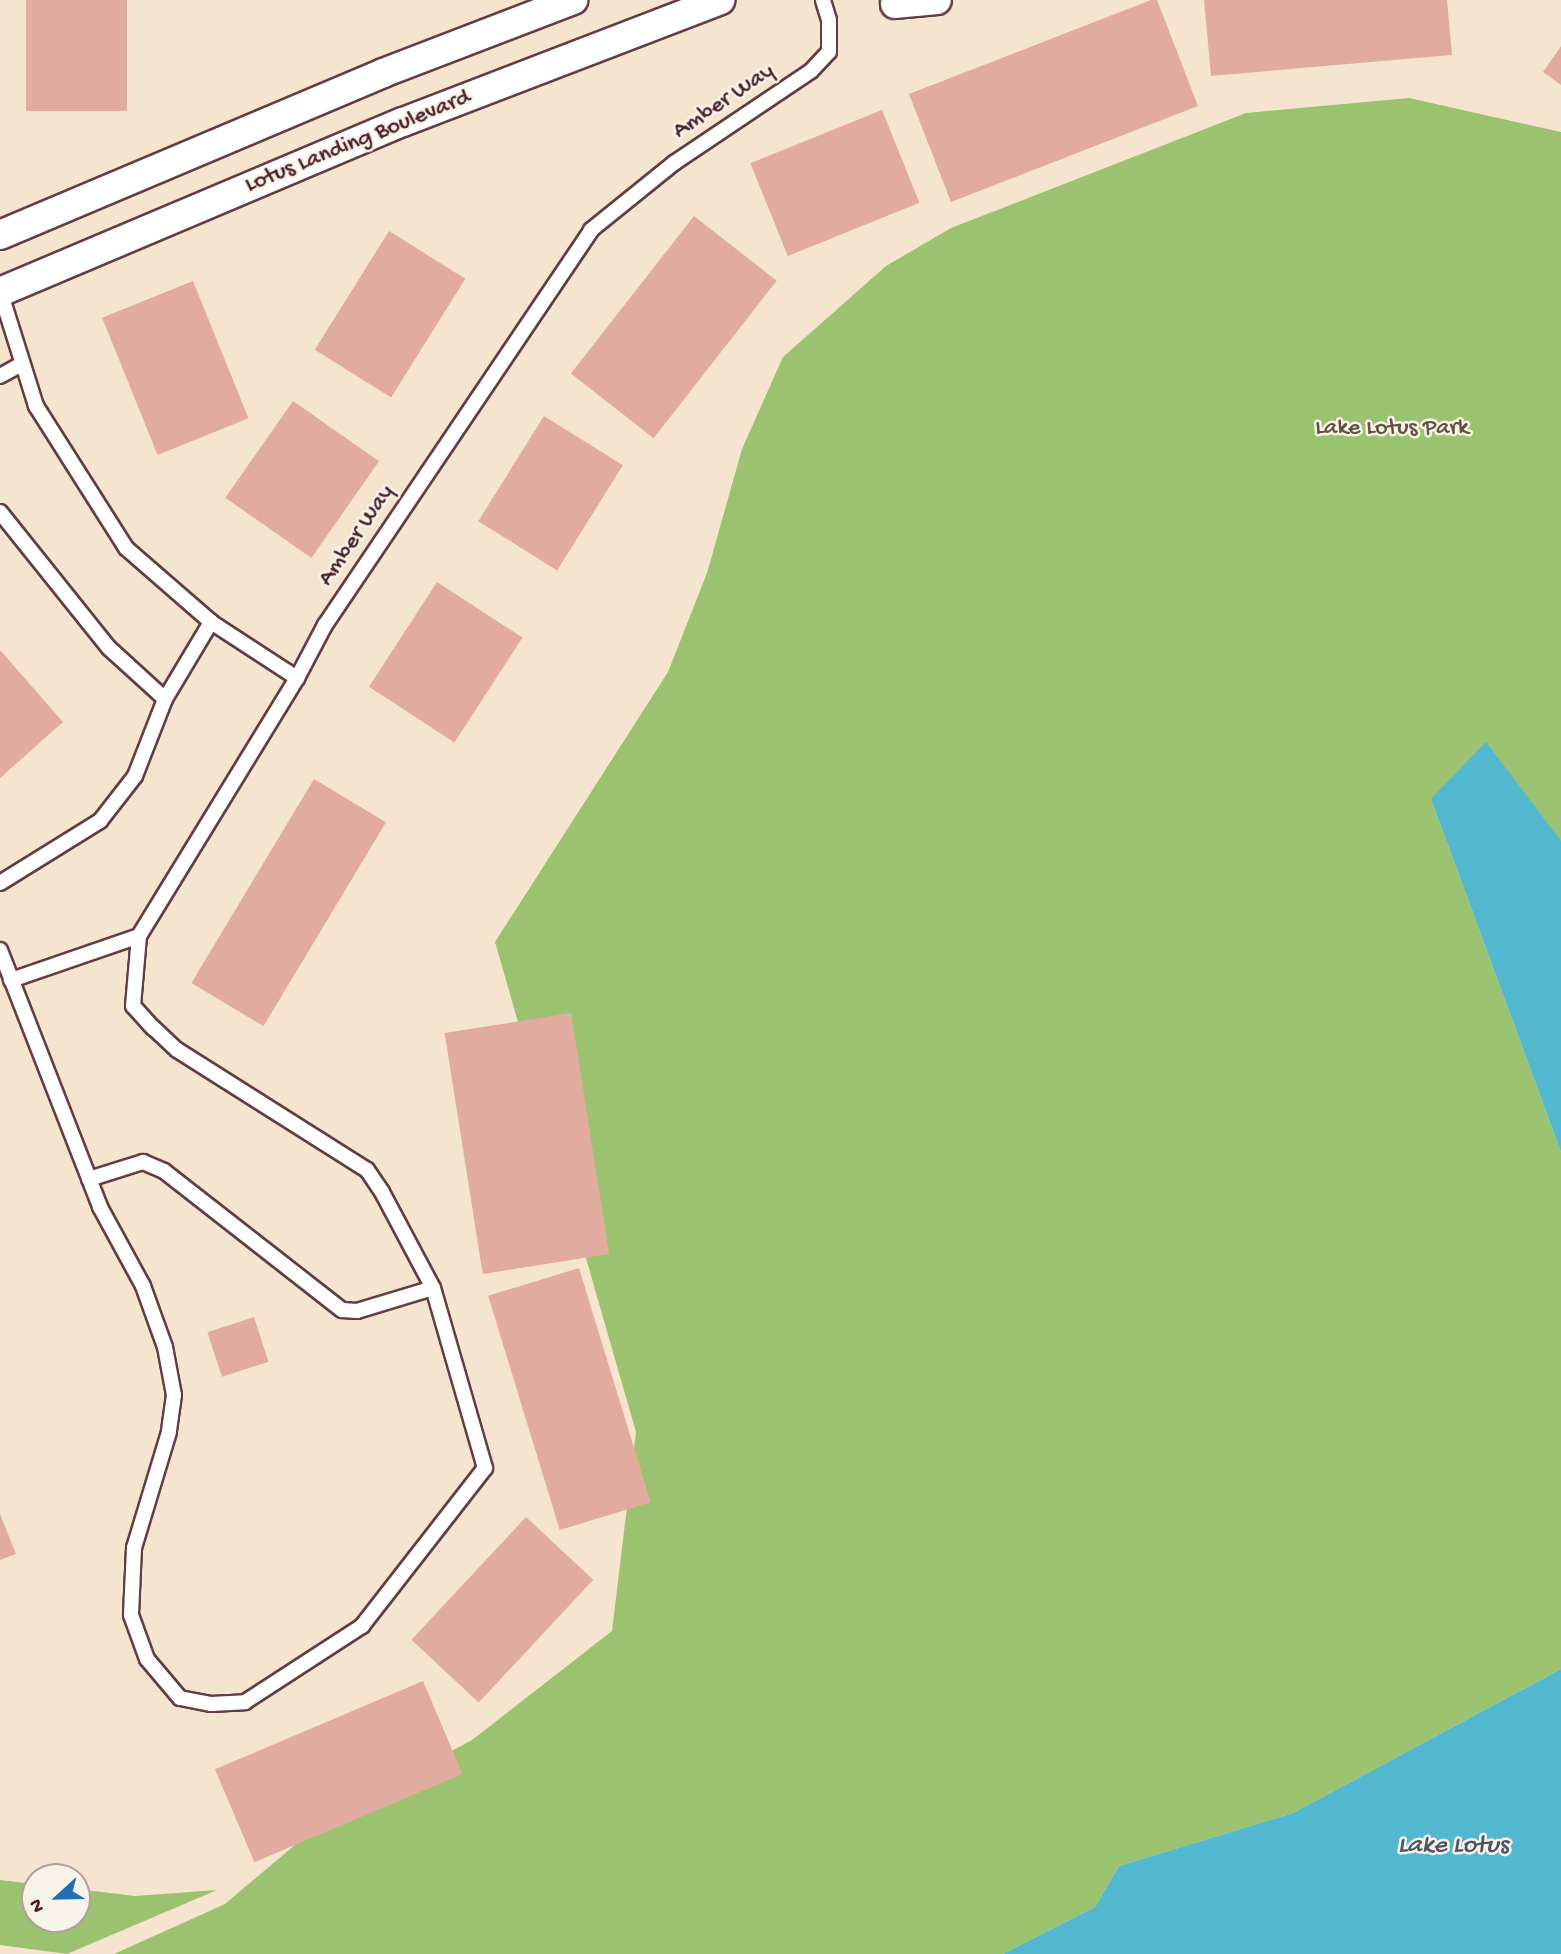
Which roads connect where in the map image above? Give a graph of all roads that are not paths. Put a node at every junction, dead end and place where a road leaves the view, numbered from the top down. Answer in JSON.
{"nodes":[{"id":1,"x":573,"y":0,"type":"edge"},
{"id":2,"x":720,"y":0,"type":"edge"},
{"id":3,"x":823,"y":0,"type":"edge"},
{"id":4,"x":937,"y":0,"type":"edge"},
{"id":5,"x":895,"y":4,"type":"dead end"},
{"id":6,"x":0,"y":235,"type":"edge"},
{"id":7,"x":0,"y":292,"type":"edge"},
{"id":8,"x":20,"y":365,"type":"junction"},
{"id":9,"x":0,"y":376,"type":"edge"},
{"id":10,"x":0,"y":512,"type":"edge"},
{"id":11,"x":211,"y":622,"type":"junction"},
{"id":12,"x":297,"y":678,"type":"junction"},
{"id":13,"x":165,"y":699,"type":"junction"},
{"id":14,"x":0,"y":883,"type":"edge"},
{"id":15,"x":139,"y":936,"type":"junction"},
{"id":16,"x":0,"y":950,"type":"edge"},
{"id":17,"x":11,"y":980,"type":"junction"},
{"id":18,"x":89,"y":1179,"type":"junction"},
{"id":19,"x":433,"y":1288,"type":"junction"}],
"edges":[{"from":1,"to":6,"type":"street"},
{"from":2,"to":7,"type":"street","name":"Lotus Landing Boulevard"},
{"from":3,"to":12,"type":"lane","name":"Amber Way"},
{"from":4,"to":5,"type":"street"},
{"from":7,"to":8,"type":"lane"},
{"from":8,"to":9,"type":"lane"},
{"from":8,"to":11,"type":"lane"},
{"from":10,"to":13,"type":"lane"},
{"from":11,"to":12,"type":"lane"},
{"from":11,"to":13,"type":"lane"},
{"from":12,"to":15,"type":"lane","name":"Amber Way"},
{"from":13,"to":14,"type":"lane"},
{"from":15,"to":17,"type":"lane"},
{"from":15,"to":19,"type":"lane"},
{"from":16,"to":17,"type":"lane"},
{"from":17,"to":18,"type":"lane"},
{"from":18,"to":19,"type":"lane"},
{"from":18,"to":19,"type":"lane"}]}
